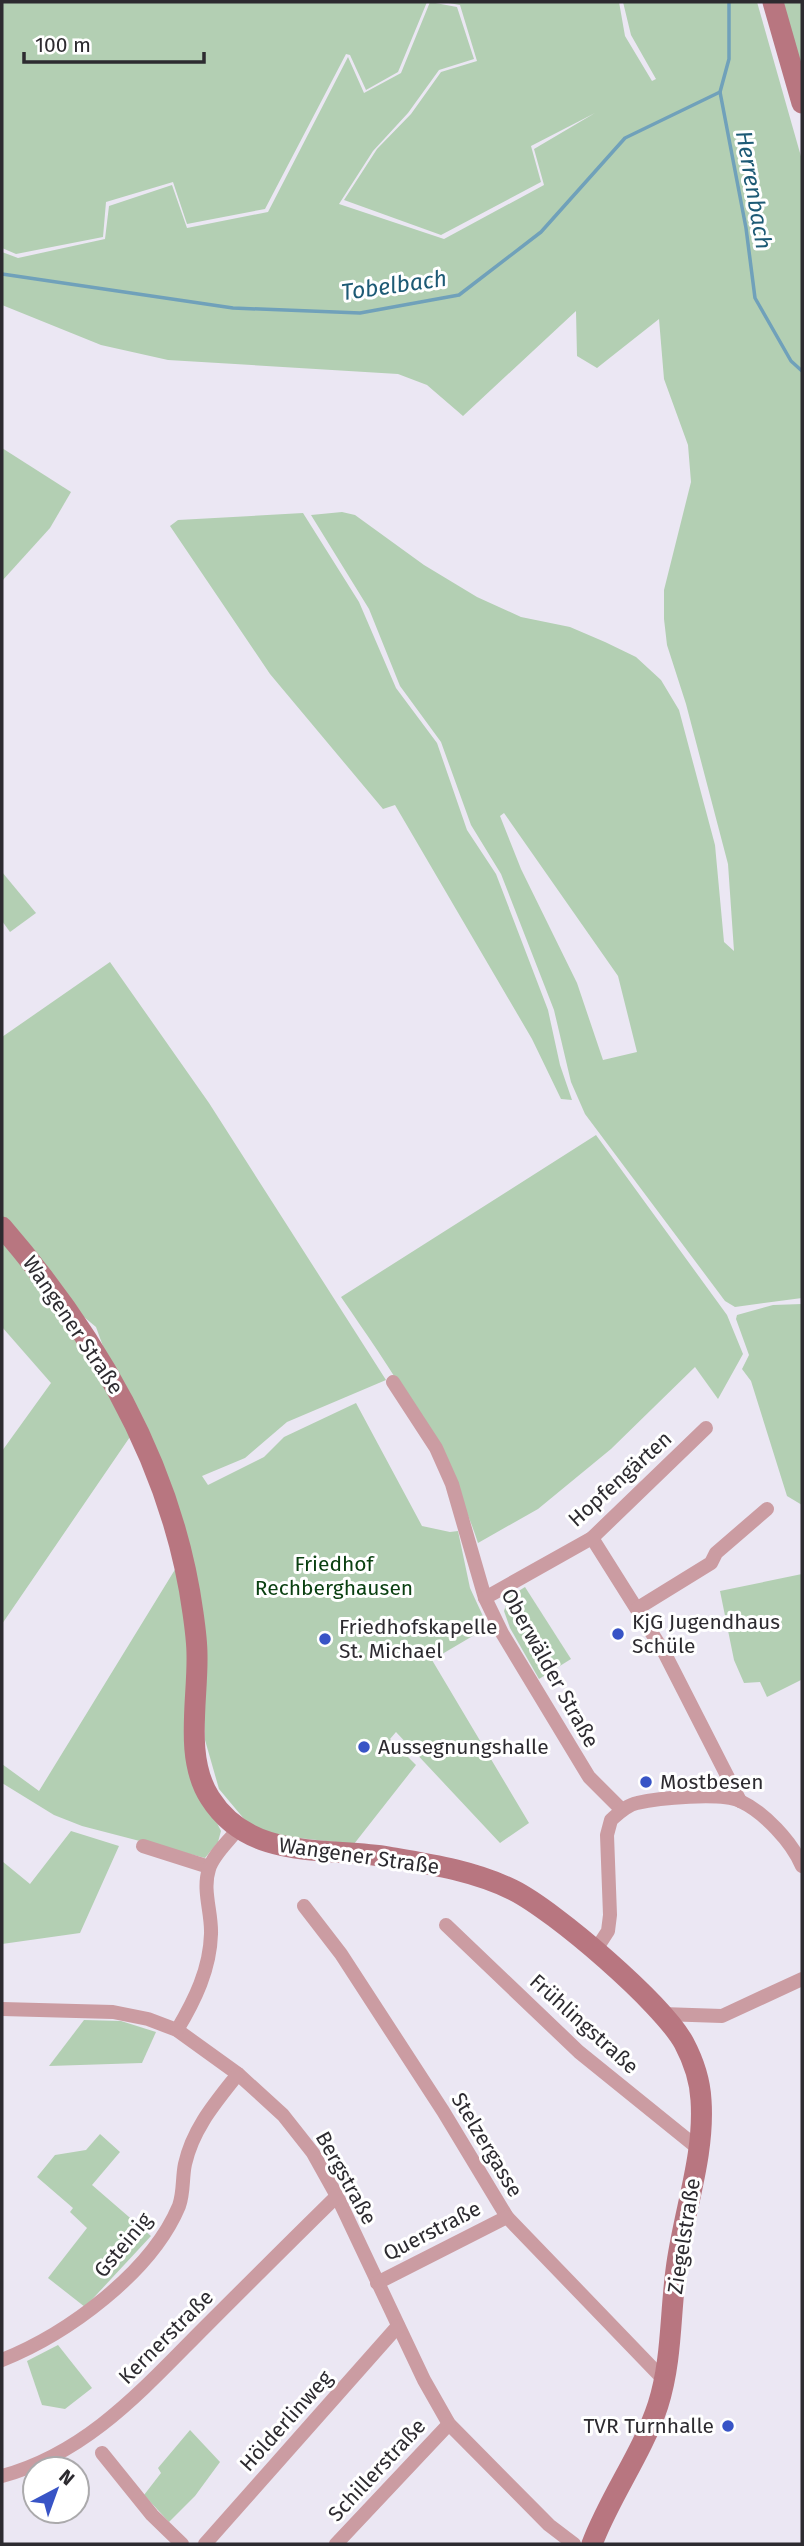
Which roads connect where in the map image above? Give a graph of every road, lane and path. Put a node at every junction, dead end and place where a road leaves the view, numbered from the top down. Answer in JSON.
{"nodes":[{"id":1,"x":773,"y":2,"type":"edge"},
{"id":2,"x":802,"y":103,"type":"edge"},
{"id":3,"x":2,"y":1227,"type":"edge"},
{"id":4,"x":393,"y":1382,"type":"dead end"},
{"id":5,"x":706,"y":1428,"type":"dead end"},
{"id":6,"x":766,"y":1508,"type":"dead end"},
{"id":7,"x":592,"y":1538,"type":"junction"},
{"id":8,"x":485,"y":1598,"type":"junction"},
{"id":9,"x":638,"y":1608,"type":"junction"},
{"id":10,"x":740,"y":1801,"type":"junction"},
{"id":11,"x":622,"y":1810,"type":"junction"},
{"id":12,"x":237,"y":1830,"type":"junction"},
{"id":13,"x":143,"y":1846,"type":"dead end"},
{"id":14,"x":799,"y":1848,"type":"edge"},
{"id":15,"x":802,"y":1866,"type":"edge"},
{"id":16,"x":209,"y":1867,"type":"junction"},
{"id":17,"x":304,"y":1906,"type":"dead end"},
{"id":18,"x":446,"y":1926,"type":"dead end"},
{"id":19,"x":595,"y":1951,"type":"junction"},
{"id":20,"x":802,"y":1979,"type":"edge"},
{"id":21,"x":2,"y":2009,"type":"edge"},
{"id":22,"x":662,"y":2014,"type":"junction"},
{"id":23,"x":177,"y":2030,"type":"junction"},
{"id":24,"x":238,"y":2074,"type":"junction"},
{"id":25,"x":699,"y":2149,"type":"junction"},
{"id":26,"x":337,"y":2196,"type":"junction"},
{"id":27,"x":507,"y":2217,"type":"junction"},
{"id":28,"x":377,"y":2283,"type":"junction"},
{"id":29,"x":398,"y":2326,"type":"junction"},
{"id":30,"x":2,"y":2360,"type":"edge"},
{"id":31,"x":665,"y":2381,"type":"junction"},
{"id":32,"x":449,"y":2424,"type":"junction"},
{"id":33,"x":102,"y":2453,"type":"dead end"},
{"id":34,"x":2,"y":2476,"type":"edge"},
{"id":35,"x":183,"y":2544,"type":"edge"},
{"id":36,"x":205,"y":2544,"type":"edge"},
{"id":37,"x":336,"y":2544,"type":"edge"},
{"id":38,"x":575,"y":2544,"type":"edge"},
{"id":39,"x":592,"y":2544,"type":"edge"}],
"edges":[{"from":1,"to":2,"type":"street"},
{"from":3,"to":12,"type":"street","name":"Wangener Straße"},
{"from":4,"to":8,"type":"street","name":"Oberwälder Straße"},
{"from":5,"to":7,"type":"street","name":"Hopfengärten"},
{"from":6,"to":9,"type":"street"},
{"from":7,"to":8,"type":"street","name":"Hopfengärten"},
{"from":7,"to":9,"type":"street"},
{"from":8,"to":11,"type":"street","name":"Oberwälder Straße"},
{"from":9,"to":10,"type":"street"},
{"from":10,"to":11,"type":"street"},
{"from":10,"to":14,"type":"street"},
{"from":11,"to":19,"type":"street"},
{"from":12,"to":16,"type":"street"},
{"from":12,"to":19,"type":"street","name":"Wangener Straße"},
{"from":13,"to":16,"type":"street"},
{"from":14,"to":15,"type":"street"},
{"from":16,"to":23,"type":"street"},
{"from":17,"to":27,"type":"street","name":"Stelzergasse"},
{"from":18,"to":25,"type":"street","name":"Frühlingstraße"},
{"from":19,"to":22,"type":"street","name":"Ziegelstraße"},
{"from":20,"to":22,"type":"street"},
{"from":21,"to":23,"type":"street"},
{"from":22,"to":25,"type":"street","name":"Ziegelstraße"},
{"from":23,"to":24,"type":"street","name":"Bergstraße"},
{"from":24,"to":26,"type":"street","name":"Bergstraße"},
{"from":24,"to":30,"type":"street","name":"Gsteinig"},
{"from":25,"to":31,"type":"street","name":"Ziegelstraße"},
{"from":26,"to":28,"type":"street","name":"Bergstraße"},
{"from":26,"to":34,"type":"street","name":"Kernerstraße"},
{"from":27,"to":28,"type":"street","name":"Querstraße"},
{"from":27,"to":31,"type":"street","name":"Stelzergasse"},
{"from":28,"to":29,"type":"street","name":"Bergstraße"},
{"from":29,"to":32,"type":"street","name":"Bergstraße"},
{"from":29,"to":36,"type":"street","name":"Hölderlinweg"},
{"from":31,"to":39,"type":"street","name":"Ziegelstraße"},
{"from":32,"to":37,"type":"street","name":"Schillerstraße"},
{"from":32,"to":38,"type":"street","name":"Bergstraße"},
{"from":33,"to":35,"type":"street"}]}
